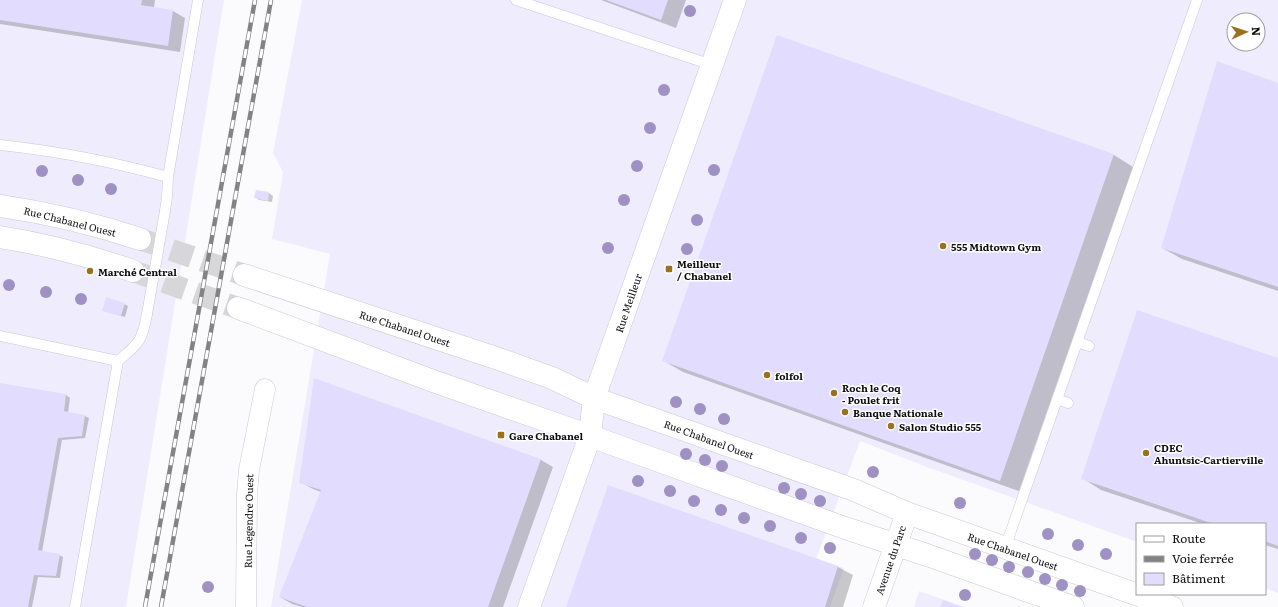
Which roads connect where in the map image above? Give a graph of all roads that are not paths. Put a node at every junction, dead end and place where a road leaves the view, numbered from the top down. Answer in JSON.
{"nodes":[{"id":1,"x":198,"y":0,"type":"edge"},
{"id":2,"x":516,"y":0,"type":"edge"},
{"id":3,"x":735,"y":0,"type":"edge"},
{"id":4,"x":1197,"y":0,"type":"edge"},
{"id":5,"x":712,"y":65,"type":"junction"},
{"id":6,"x":0,"y":145,"type":"edge"},
{"id":7,"x":168,"y":177,"type":"junction"},
{"id":8,"x":0,"y":206,"type":"edge"},
{"id":9,"x":0,"y":237,"type":"edge"},
{"id":10,"x":140,"y":239,"type":"tunnel mouth"},
{"id":11,"x":133,"y":271,"type":"tunnel mouth"},
{"id":12,"x":244,"y":275,"type":"tunnel mouth"},
{"id":13,"x":238,"y":308,"type":"tunnel mouth"},
{"id":14,"x":0,"y":336,"type":"edge"},
{"id":15,"x":1077,"y":342,"type":"junction"},
{"id":16,"x":1089,"y":346,"type":"dead end"},
{"id":17,"x":118,"y":361,"type":"junction"},
{"id":18,"x":265,"y":389,"type":"dead end"},
{"id":19,"x":594,"y":398,"type":"junction"},
{"id":20,"x":1057,"y":399,"type":"junction"},
{"id":21,"x":1068,"y":403,"type":"dead end"},
{"id":22,"x":590,"y":436,"type":"junction"},
{"id":23,"x":907,"y":514,"type":"junction"},
{"id":24,"x":896,"y":545,"type":"junction"},
{"id":25,"x":1005,"y":548,"type":"junction"},
{"id":26,"x":1136,"y":594,"type":"edge"},
{"id":27,"x":1138,"y":595,"type":"edge"},
{"id":28,"x":75,"y":607,"type":"edge"},
{"id":29,"x":246,"y":607,"type":"edge"},
{"id":30,"x":529,"y":607,"type":"edge"},
{"id":31,"x":874,"y":607,"type":"edge"},
{"id":32,"x":1073,"y":607,"type":"edge"},
{"id":33,"x":1172,"y":607,"type":"edge"}],
"edges":[{"from":1,"to":7,"type":"lane"},
{"from":2,"to":5,"type":"lane"},
{"from":3,"to":5,"type":"street","name":"Rue Meilleur"},
{"from":4,"to":15,"type":"lane"},
{"from":5,"to":19,"type":"street","name":"Rue Meilleur"},
{"from":6,"to":7,"type":"lane"},
{"from":7,"to":17,"type":"lane","bridge":true},
{"from":8,"to":10,"type":"street","name":"Rue Chabanel Ouest"},
{"from":9,"to":11,"type":"street"},
{"from":12,"to":19,"type":"street","name":"Rue Chabanel Ouest"},
{"from":13,"to":22,"type":"street"},
{"from":14,"to":17,"type":"lane"},
{"from":15,"to":16,"type":"lane"},
{"from":15,"to":20,"type":"lane"},
{"from":17,"to":28,"type":"lane"},
{"from":18,"to":29,"type":"street","name":"Rue Legendre Ouest"},
{"from":19,"to":22,"type":"street","name":"Rue Meilleur"},
{"from":19,"to":23,"type":"street","name":"Rue Chabanel Ouest"},
{"from":20,"to":21,"type":"lane"},
{"from":20,"to":25,"type":"lane"},
{"from":22,"to":24,"type":"street"},
{"from":22,"to":30,"type":"street","name":"Rue Meilleur"},
{"from":23,"to":24,"type":"street","name":"Avenue du Parc"},
{"from":23,"to":25,"type":"street","name":"Rue Chabanel Ouest"},
{"from":24,"to":31,"type":"street","name":"Avenue du Parc"},
{"from":24,"to":32,"type":"street"},
{"from":25,"to":26,"type":"street","name":"Rue Chabanel Ouest"},
{"from":27,"to":33,"type":"street","name":"Rue Chabanel Ouest"}]}
